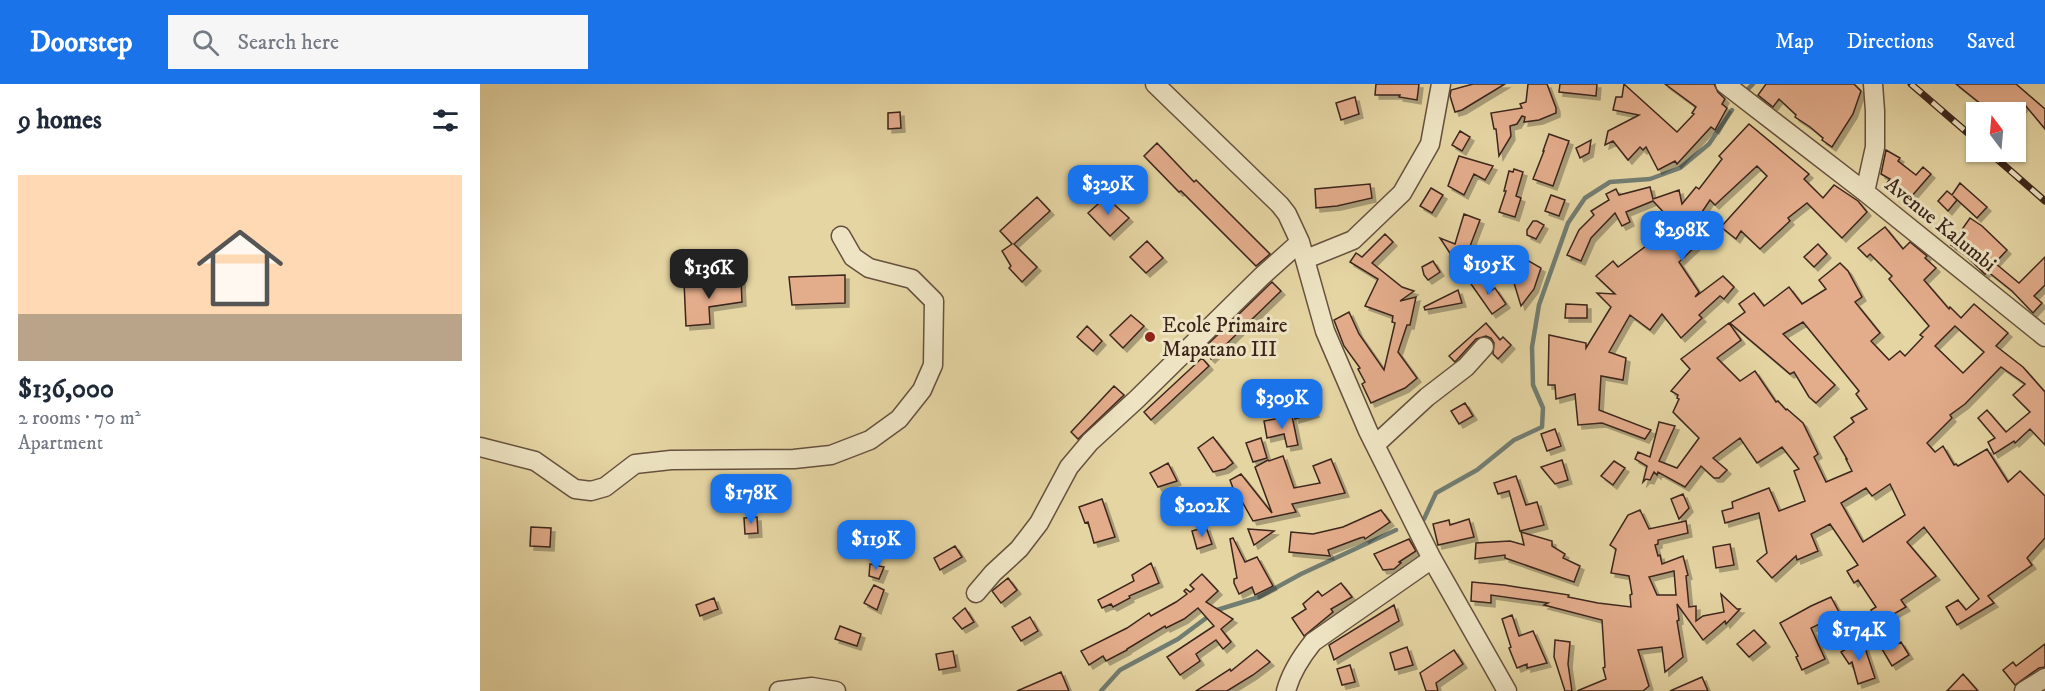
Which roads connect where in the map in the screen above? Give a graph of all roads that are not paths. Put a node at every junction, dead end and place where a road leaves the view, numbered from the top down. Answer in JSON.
{"nodes":[{"id":1,"x":1441,"y":84,"type":"edge"},
{"id":2,"x":1725,"y":84,"type":"edge"},
{"id":3,"x":1873,"y":84,"type":"edge"},
{"id":4,"x":1154,"y":85,"type":"edge"},
{"id":5,"x":1866,"y":192,"type":"junction"},
{"id":6,"x":841,"y":236,"type":"dead end"},
{"id":7,"x":1303,"y":250,"type":"junction"},
{"id":8,"x":2045,"y":338,"type":"edge"},
{"id":9,"x":1484,"y":347,"type":"dead end"},
{"id":10,"x":1375,"y":445,"type":"junction"},
{"id":11,"x":480,"y":447,"type":"edge"},
{"id":12,"x":1432,"y":559,"type":"junction"},
{"id":13,"x":976,"y":593,"type":"dead end"},
{"id":14,"x":2045,"y":678,"type":"edge"},
{"id":15,"x":779,"y":691,"type":"edge"},
{"id":16,"x":836,"y":691,"type":"edge"},
{"id":17,"x":1286,"y":691,"type":"edge"},
{"id":18,"x":1507,"y":691,"type":"edge"},
{"id":19,"x":2024,"y":691,"type":"edge"}],
"edges":[{"from":1,"to":7,"type":"street"},
{"from":2,"to":5,"type":"street"},
{"from":3,"to":5,"type":"street","name":"Avenue Kalumbi"},
{"from":4,"to":7,"type":"street"},
{"from":5,"to":8,"type":"street","name":"Avenue Kalumbi"},
{"from":6,"to":11,"type":"street"},
{"from":7,"to":10,"type":"street"},
{"from":7,"to":13,"type":"street"},
{"from":9,"to":10,"type":"street"},
{"from":10,"to":12,"type":"street"},
{"from":12,"to":17,"type":"street"},
{"from":12,"to":18,"type":"street"},
{"from":14,"to":19,"type":"street"},
{"from":15,"to":16,"type":"street"}]}
